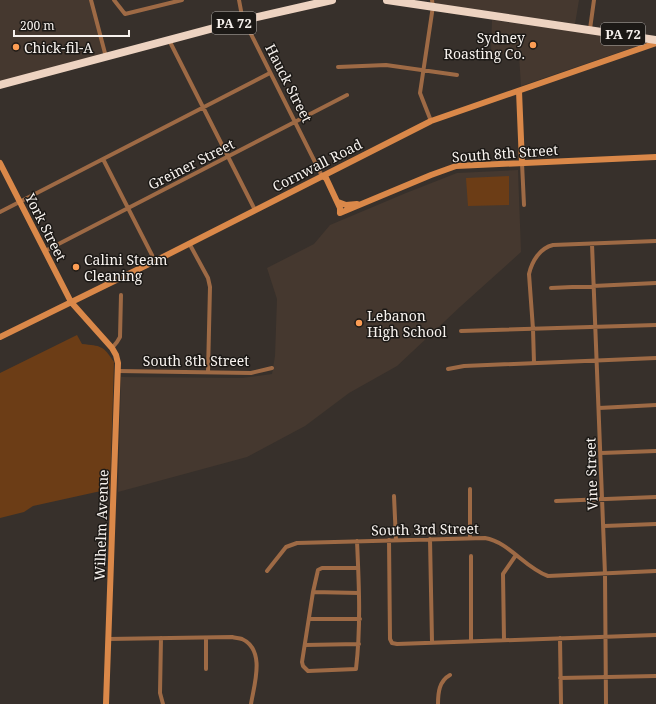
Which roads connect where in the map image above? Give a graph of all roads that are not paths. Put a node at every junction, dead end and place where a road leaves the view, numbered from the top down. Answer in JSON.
{"nodes":[{"id":1,"x":91,"y":0,"type":"edge"},
{"id":2,"x":114,"y":0,"type":"edge"},
{"id":3,"x":182,"y":0,"type":"edge"},
{"id":4,"x":239,"y":0,"type":"edge"},
{"id":5,"x":332,"y":0,"type":"edge"},
{"id":6,"x":387,"y":0,"type":"edge"},
{"id":7,"x":594,"y":0,"type":"edge"},
{"id":8,"x":176,"y":1,"type":"edge"},
{"id":9,"x":432,"y":3,"type":"edge"},
{"id":10,"x":244,"y":20,"type":"junction"},
{"id":11,"x":590,"y":29,"type":"junction"},
{"id":12,"x":169,"y":40,"type":"junction"},
{"id":13,"x":656,"y":40,"type":"edge"},
{"id":14,"x":656,"y":43,"type":"edge"},
{"id":15,"x":106,"y":57,"type":"junction"},
{"id":16,"x":338,"y":66,"type":"dead end"},
{"id":17,"x":423,"y":70,"type":"junction"},
{"id":18,"x":270,"y":73,"type":"junction"},
{"id":19,"x":457,"y":75,"type":"dead end"},
{"id":20,"x":0,"y":85,"type":"edge"},
{"id":21,"x":519,"y":91,"type":"junction"},
{"id":22,"x":347,"y":96,"type":"dead end"},
{"id":23,"x":203,"y":107,"type":"junction"},
{"id":24,"x":431,"y":121,"type":"junction"},
{"id":25,"x":295,"y":122,"type":"junction"},
{"id":26,"x":228,"y":157,"type":"junction"},
{"id":27,"x":103,"y":158,"type":"junction"},
{"id":28,"x":656,"y":158,"type":"edge"},
{"id":29,"x":0,"y":163,"type":"edge"},
{"id":30,"x":522,"y":163,"type":"junction"},
{"id":31,"x":322,"y":176,"type":"junction"},
{"id":32,"x":337,"y":201,"type":"junction"},
{"id":33,"x":20,"y":202,"type":"junction"},
{"id":34,"x":363,"y":204,"type":"junction"},
{"id":35,"x":524,"y":205,"type":"dead end"},
{"id":36,"x":128,"y":208,"type":"junction"},
{"id":37,"x":255,"y":210,"type":"junction"},
{"id":38,"x":0,"y":212,"type":"edge"},
{"id":39,"x":340,"y":213,"type":"junction"},
{"id":40,"x":656,"y":241,"type":"edge"},
{"id":41,"x":189,"y":243,"type":"junction"},
{"id":42,"x":592,"y":244,"type":"junction"},
{"id":43,"x":45,"y":251,"type":"junction"},
{"id":44,"x":155,"y":261,"type":"junction"},
{"id":45,"x":656,"y":283,"type":"edge"},
{"id":46,"x":594,"y":285,"type":"junction"},
{"id":47,"x":551,"y":288,"type":"dead end"},
{"id":48,"x":121,"y":295,"type":"dead end"},
{"id":49,"x":71,"y":302,"type":"junction"},
{"id":50,"x":656,"y":325,"type":"edge"},
{"id":51,"x":596,"y":327,"type":"junction"},
{"id":52,"x":533,"y":329,"type":"junction"},
{"id":53,"x":461,"y":331,"type":"dead end"},
{"id":54,"x":0,"y":337,"type":"edge"},
{"id":55,"x":112,"y":348,"type":"junction"},
{"id":56,"x":656,"y":358,"type":"edge"},
{"id":57,"x":597,"y":360,"type":"junction"},
{"id":58,"x":534,"y":363,"type":"junction"},
{"id":59,"x":272,"y":368,"type":"dead end"},
{"id":60,"x":448,"y":369,"type":"dead end"},
{"id":61,"x":118,"y":371,"type":"junction"},
{"id":62,"x":208,"y":372,"type":"junction"},
{"id":63,"x":656,"y":405,"type":"edge"},
{"id":64,"x":599,"y":408,"type":"junction"},
{"id":65,"x":656,"y":451,"type":"edge"},
{"id":66,"x":601,"y":453,"type":"junction"},
{"id":67,"x":470,"y":489,"type":"dead end"},
{"id":68,"x":394,"y":496,"type":"dead end"},
{"id":69,"x":656,"y":497,"type":"edge"},
{"id":70,"x":603,"y":500,"type":"junction"},
{"id":71,"x":556,"y":501,"type":"dead end"},
{"id":72,"x":656,"y":524,"type":"edge"},
{"id":73,"x":604,"y":526,"type":"junction"},
{"id":74,"x":470,"y":538,"type":"junction"},
{"id":75,"x":430,"y":539,"type":"junction"},
{"id":76,"x":389,"y":540,"type":"junction"},
{"id":77,"x":396,"y":540,"type":"junction"},
{"id":78,"x":357,"y":541,"type":"junction"},
{"id":79,"x":516,"y":555,"type":"junction"},
{"id":80,"x":471,"y":556,"type":"dead end"},
{"id":81,"x":358,"y":568,"type":"junction"},
{"id":82,"x":267,"y":571,"type":"dead end"},
{"id":83,"x":656,"y":571,"type":"edge"},
{"id":84,"x":606,"y":574,"type":"junction"},
{"id":85,"x":313,"y":592,"type":"junction"},
{"id":86,"x":359,"y":593,"type":"junction"},
{"id":87,"x":309,"y":619,"type":"junction"},
{"id":88,"x":360,"y":619,"type":"junction"},
{"id":89,"x":656,"y":635,"type":"edge"},
{"id":90,"x":605,"y":636,"type":"junction"},
{"id":91,"x":161,"y":638,"type":"junction"},
{"id":92,"x":206,"y":638,"type":"junction"},
{"id":93,"x":560,"y":638,"type":"junction"},
{"id":94,"x":108,"y":639,"type":"junction"},
{"id":95,"x":504,"y":640,"type":"junction"},
{"id":96,"x":471,"y":641,"type":"junction"},
{"id":97,"x":432,"y":642,"type":"junction"},
{"id":98,"x":359,"y":644,"type":"junction"},
{"id":99,"x":305,"y":645,"type":"junction"},
{"id":100,"x":206,"y":669,"type":"dead end"},
{"id":101,"x":450,"y":675,"type":"dead end"},
{"id":102,"x":656,"y":676,"type":"edge"},
{"id":103,"x":560,"y":678,"type":"junction"},
{"id":104,"x":605,"y":678,"type":"junction"},
{"id":105,"x":106,"y":704,"type":"edge"},
{"id":106,"x":163,"y":704,"type":"edge"},
{"id":107,"x":251,"y":704,"type":"edge"},
{"id":108,"x":438,"y":704,"type":"edge"},
{"id":109,"x":561,"y":704,"type":"edge"},
{"id":110,"x":606,"y":704,"type":"edge"}],
"edges":[{"from":1,"to":15,"type":"street"},
{"from":2,"to":8,"type":"street"},
{"from":3,"to":8,"type":"street"},
{"from":4,"to":10,"type":"street","name":"Hauck Street"},
{"from":5,"to":10,"type":"highway","number":"PA 72"},
{"from":6,"to":9,"type":"highway","number":"PA 72"},
{"from":7,"to":11,"type":"street"},
{"from":9,"to":11,"type":"highway","number":"PA 72"},
{"from":9,"to":17,"type":"street"},
{"from":10,"to":12,"type":"highway","number":"PA 72"},
{"from":10,"to":18,"type":"street","name":"Hauck Street"},
{"from":11,"to":13,"type":"highway","number":"PA 72"},
{"from":12,"to":15,"type":"highway","number":"PA 72"},
{"from":12,"to":23,"type":"street"},
{"from":14,"to":21,"type":"street","name":"Cornwall Road"},
{"from":15,"to":20,"type":"highway","number":"PA 72"},
{"from":16,"to":17,"type":"street"},
{"from":17,"to":19,"type":"street"},
{"from":17,"to":24,"type":"street"},
{"from":18,"to":23,"type":"street"},
{"from":18,"to":25,"type":"street","name":"Hauck Street"},
{"from":21,"to":24,"type":"street","name":"Cornwall Road"},
{"from":21,"to":30,"type":"street"},
{"from":22,"to":25,"type":"street","name":"Greiner Street"},
{"from":23,"to":26,"type":"street"},
{"from":23,"to":27,"type":"street"},
{"from":24,"to":31,"type":"street","name":"Cornwall Road"},
{"from":25,"to":26,"type":"street","name":"Greiner Street"},
{"from":25,"to":31,"type":"street","name":"Hauck Street"},
{"from":26,"to":36,"type":"street","name":"Greiner Street"},
{"from":26,"to":37,"type":"street"},
{"from":27,"to":33,"type":"street"},
{"from":27,"to":36,"type":"street"},
{"from":28,"to":30,"type":"street","name":"South 8th Street"},
{"from":29,"to":33,"type":"street","name":"York Street"},
{"from":30,"to":34,"type":"street","name":"South 8th Street"},
{"from":30,"to":35,"type":"street"},
{"from":31,"to":32,"type":"street","name":"Hauck Street"},
{"from":31,"to":37,"type":"street","name":"Cornwall Road"},
{"from":31,"to":39,"type":"street","name":"Hauck Street"},
{"from":32,"to":34,"type":"street"},
{"from":32,"to":39,"type":"street","name":"Hauck Street"},
{"from":33,"to":38,"type":"street"},
{"from":33,"to":43,"type":"street","name":"York Street"},
{"from":34,"to":39,"type":"street","name":"South 8th Street"},
{"from":36,"to":43,"type":"street","name":"Greiner Street"},
{"from":36,"to":44,"type":"street"},
{"from":37,"to":41,"type":"street","name":"Cornwall Road"},
{"from":40,"to":42,"type":"street"},
{"from":41,"to":44,"type":"street","name":"Cornwall Road"},
{"from":41,"to":62,"type":"street"},
{"from":42,"to":46,"type":"street","name":"Vine Street"},
{"from":42,"to":52,"type":"street"},
{"from":43,"to":49,"type":"street","name":"York Street"},
{"from":44,"to":49,"type":"street","name":"Cornwall Road"},
{"from":45,"to":46,"type":"street"},
{"from":46,"to":47,"type":"street"},
{"from":46,"to":51,"type":"street","name":"Vine Street"},
{"from":48,"to":55,"type":"street"},
{"from":49,"to":54,"type":"street","name":"Cornwall Road"},
{"from":49,"to":55,"type":"street","name":"Wilhelm Avenue"},
{"from":50,"to":51,"type":"street"},
{"from":51,"to":52,"type":"street"},
{"from":51,"to":57,"type":"street","name":"Vine Street"},
{"from":52,"to":53,"type":"street"},
{"from":52,"to":58,"type":"street"},
{"from":55,"to":61,"type":"street","name":"Wilhelm Avenue"},
{"from":56,"to":57,"type":"street"},
{"from":57,"to":58,"type":"street"},
{"from":57,"to":64,"type":"street","name":"Vine Street"},
{"from":58,"to":60,"type":"street"},
{"from":59,"to":62,"type":"street","name":"South 8th Street"},
{"from":61,"to":62,"type":"street","name":"South 8th Street"},
{"from":61,"to":94,"type":"street","name":"Wilhelm Avenue"},
{"from":63,"to":64,"type":"street"},
{"from":64,"to":66,"type":"street","name":"Vine Street"},
{"from":65,"to":66,"type":"street"},
{"from":66,"to":70,"type":"street","name":"Vine Street"},
{"from":67,"to":74,"type":"street"},
{"from":68,"to":77,"type":"street"},
{"from":69,"to":70,"type":"street"},
{"from":70,"to":71,"type":"street"},
{"from":70,"to":73,"type":"street","name":"Vine Street"},
{"from":72,"to":73,"type":"street"},
{"from":73,"to":84,"type":"street","name":"Vine Street"},
{"from":74,"to":75,"type":"street","name":"South 3rd Street"},
{"from":74,"to":79,"type":"street","name":"South 3rd Street"},
{"from":75,"to":77,"type":"street","name":"South 3rd Street"},
{"from":75,"to":97,"type":"street"},
{"from":76,"to":77,"type":"street","name":"South 3rd Street"},
{"from":76,"to":78,"type":"street","name":"South 3rd Street"},
{"from":76,"to":97,"type":"street"},
{"from":78,"to":81,"type":"street"},
{"from":78,"to":82,"type":"street","name":"South 3rd Street"},
{"from":79,"to":84,"type":"street","name":"South 3rd Street"},
{"from":79,"to":95,"type":"street"},
{"from":80,"to":96,"type":"street"},
{"from":81,"to":85,"type":"street"},
{"from":81,"to":86,"type":"street"},
{"from":83,"to":84,"type":"street","name":"South 3rd Street"},
{"from":84,"to":90,"type":"street","name":"Vine Street"},
{"from":85,"to":86,"type":"street"},
{"from":85,"to":87,"type":"street"},
{"from":86,"to":88,"type":"street"},
{"from":87,"to":88,"type":"street"},
{"from":87,"to":99,"type":"street"},
{"from":88,"to":98,"type":"street"},
{"from":89,"to":90,"type":"street"},
{"from":90,"to":93,"type":"street"},
{"from":90,"to":104,"type":"street","name":"Vine Street"},
{"from":91,"to":92,"type":"street"},
{"from":91,"to":94,"type":"street"},
{"from":91,"to":106,"type":"street"},
{"from":92,"to":100,"type":"street"},
{"from":92,"to":107,"type":"street"},
{"from":93,"to":95,"type":"street"},
{"from":93,"to":103,"type":"street"},
{"from":94,"to":105,"type":"street","name":"Wilhelm Avenue"},
{"from":95,"to":96,"type":"street"},
{"from":96,"to":97,"type":"street"},
{"from":98,"to":99,"type":"street"},
{"from":98,"to":99,"type":"street"},
{"from":101,"to":108,"type":"street"},
{"from":102,"to":104,"type":"street"},
{"from":103,"to":104,"type":"street"},
{"from":103,"to":109,"type":"street"},
{"from":104,"to":110,"type":"street","name":"Vine Street"}]}
